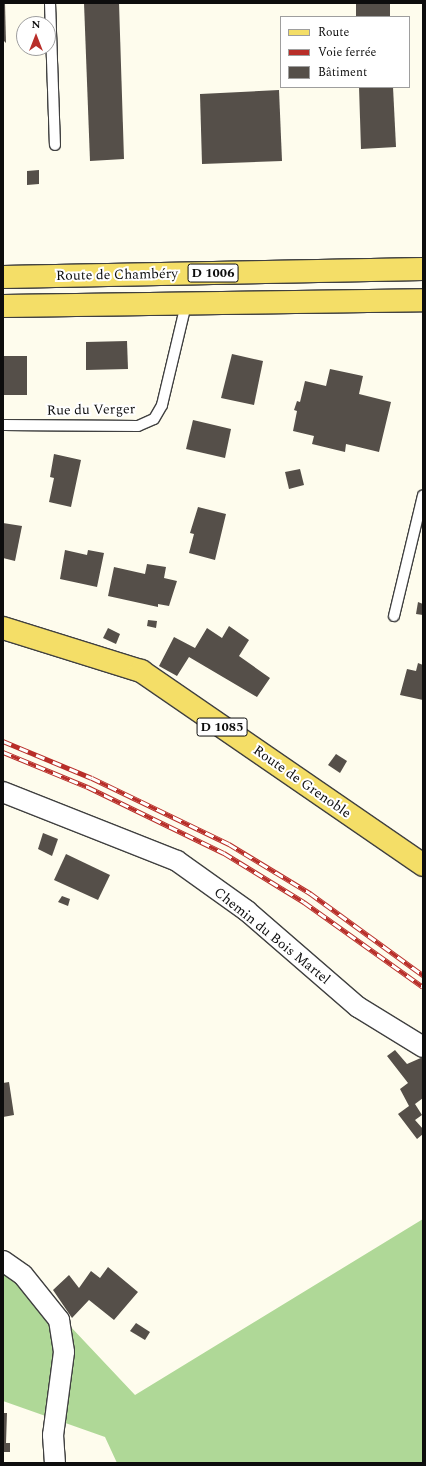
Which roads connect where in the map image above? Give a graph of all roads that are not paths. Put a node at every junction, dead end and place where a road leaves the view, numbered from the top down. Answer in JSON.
{"nodes":[{"id":1,"x":50,"y":3,"type":"edge"},
{"id":2,"x":55,"y":145,"type":"dead end"},
{"id":3,"x":423,"y":269,"type":"edge"},
{"id":4,"x":3,"y":277,"type":"edge"},
{"id":5,"x":423,"y":300,"type":"edge"},
{"id":6,"x":186,"y":304,"type":"junction"},
{"id":7,"x":3,"y":306,"type":"edge"},
{"id":8,"x":3,"y":424,"type":"edge"},
{"id":9,"x":423,"y":495,"type":"edge"},
{"id":10,"x":394,"y":616,"type":"dead end"},
{"id":11,"x":3,"y":628,"type":"edge"},
{"id":12,"x":3,"y":792,"type":"edge"},
{"id":13,"x":423,"y":865,"type":"edge"},
{"id":14,"x":423,"y":1047,"type":"edge"},
{"id":15,"x":3,"y":1261,"type":"edge"},
{"id":16,"x":55,"y":1463,"type":"edge"}],
"edges":[{"from":1,"to":2,"type":"lane"},
{"from":3,"to":4,"type":"main road","name":"Route de Chambéry","number":"D 1006"},
{"from":5,"to":6,"type":"main road","name":"Route de Chambéry","number":"D 1006"},
{"from":6,"to":7,"type":"main road","name":"Route de Chambéry","number":"D 1006"},
{"from":6,"to":8,"type":"lane","name":"Rue du Verger"},
{"from":9,"to":10,"type":"lane"},
{"from":11,"to":13,"type":"main road","name":"Route de Grenoble","number":"D 1085"},
{"from":12,"to":14,"type":"street","name":"Chemin du Bois Martel"},
{"from":15,"to":16,"type":"street"}]}
